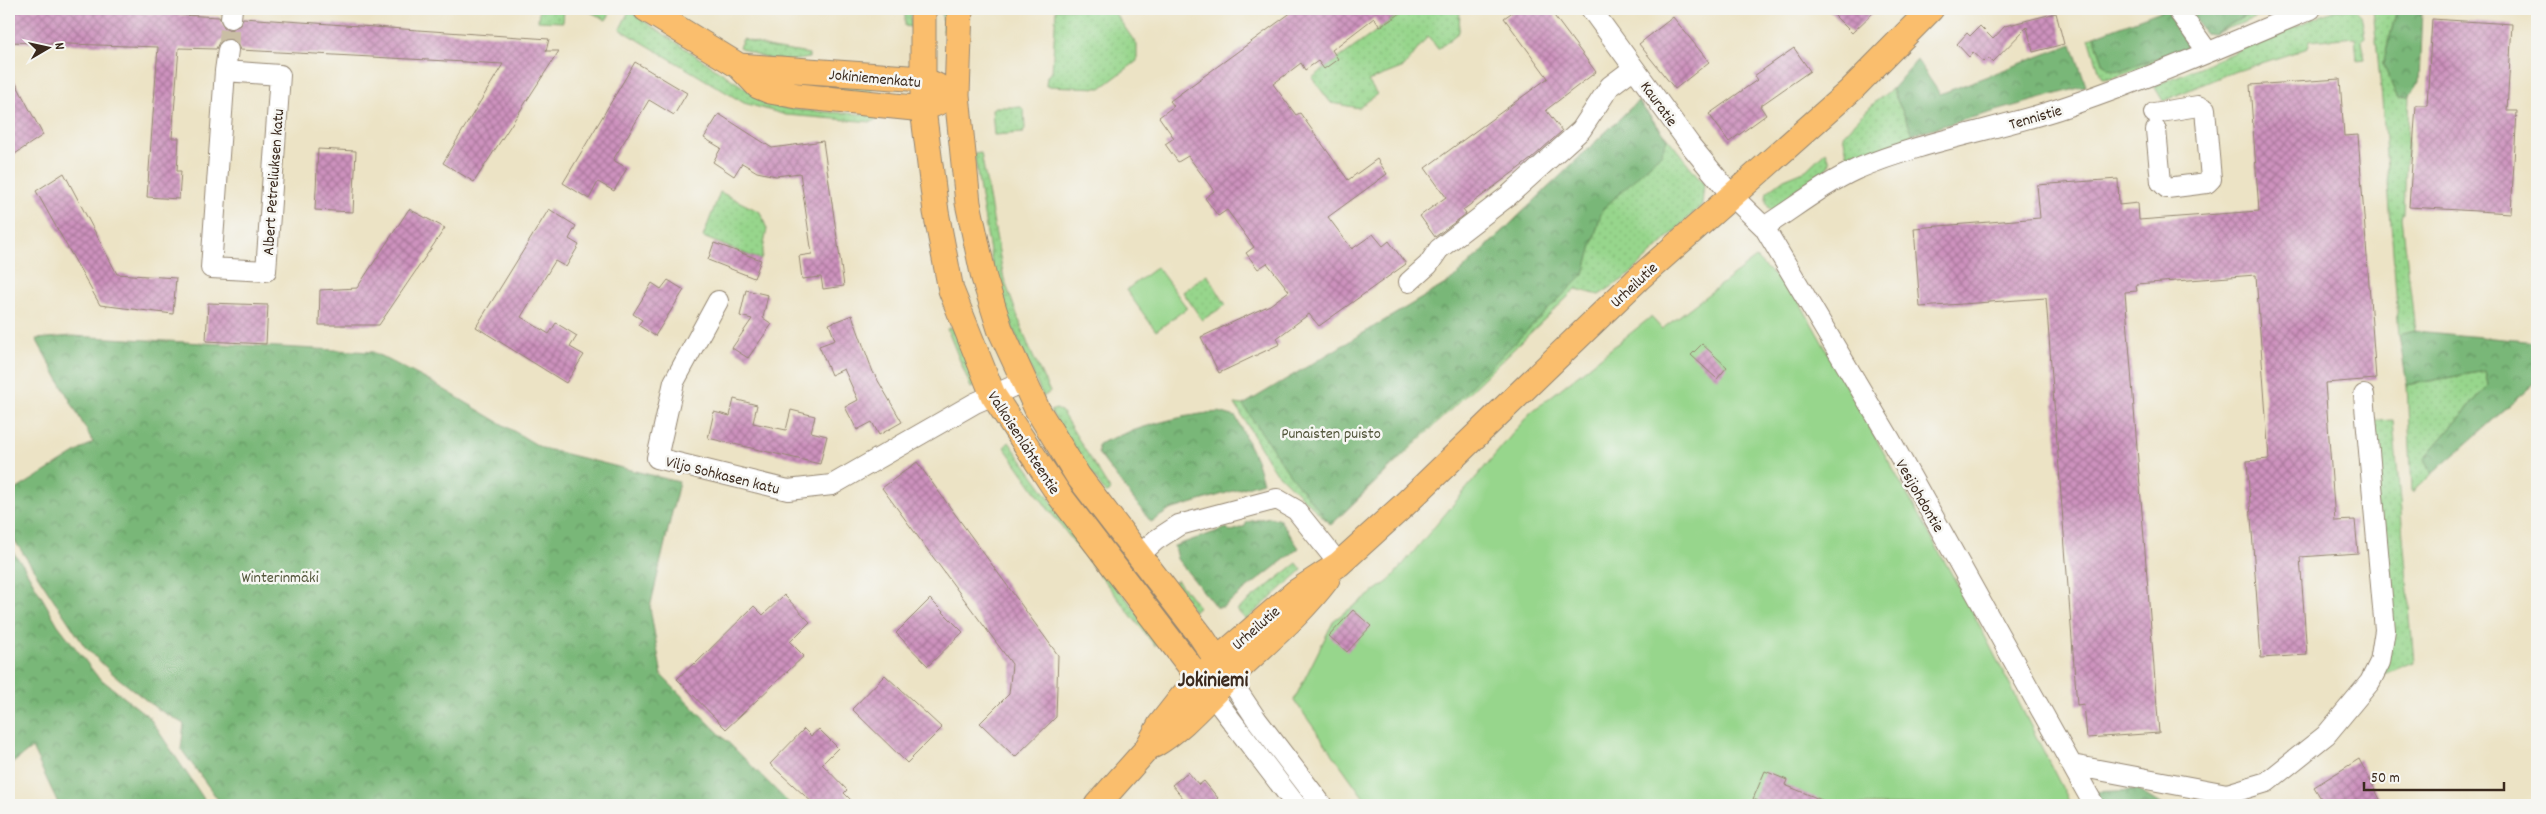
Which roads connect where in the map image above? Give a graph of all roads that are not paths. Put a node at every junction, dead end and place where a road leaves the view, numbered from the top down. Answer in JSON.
{"nodes":[{"id":1,"x":646,"y":9,"type":"edge"},
{"id":2,"x":923,"y":9,"type":"edge"},
{"id":3,"x":960,"y":9,"type":"edge"},
{"id":4,"x":1591,"y":9,"type":"edge"},
{"id":5,"x":1932,"y":9,"type":"edge"},
{"id":6,"x":2177,"y":9,"type":"edge"},
{"id":7,"x":2310,"y":9,"type":"edge"},
{"id":8,"x":228,"y":50,"type":"tunnel mouth"},
{"id":9,"x":2207,"y":51,"type":"junction"},
{"id":10,"x":738,"y":66,"type":"junction"},
{"id":11,"x":1634,"y":68,"type":"junction"},
{"id":12,"x":225,"y":71,"type":"junction"},
{"id":13,"x":922,"y":79,"type":"junction"},
{"id":14,"x":957,"y":94,"type":"junction"},
{"id":15,"x":923,"y":109,"type":"junction"},
{"id":16,"x":1732,"y":196,"type":"junction"},
{"id":17,"x":1764,"y":228,"type":"junction"},
{"id":18,"x":1409,"y":282,"type":"dead end"},
{"id":19,"x":718,"y":301,"type":"dead end"},
{"id":20,"x":1023,"y":382,"type":"junction"},
{"id":21,"x":993,"y":395,"type":"junction"},
{"id":22,"x":2364,"y":395,"type":"dead end"},
{"id":23,"x":1138,"y":556,"type":"junction"},
{"id":24,"x":1339,"y":564,"type":"junction"},
{"id":25,"x":1214,"y":678,"type":"junction"},
{"id":26,"x":2072,"y":765,"type":"junction"},
{"id":27,"x":1316,"y":803,"type":"edge"},
{"id":28,"x":1097,"y":805,"type":"edge"},
{"id":29,"x":1296,"y":805,"type":"edge"},
{"id":30,"x":2094,"y":805,"type":"edge"}],
"edges":[{"from":1,"to":10,"type":"main road","name":"Jokiniemenkatu"},
{"from":2,"to":13,"type":"main road","name":"Valkoisenlähteentie"},
{"from":3,"to":14,"type":"main road","name":"Valkoisenlähteentie"},
{"from":4,"to":11,"type":"street","name":"Kauratie"},
{"from":5,"to":16,"type":"main road","name":"Urheilutie"},
{"from":6,"to":9,"type":"street"},
{"from":7,"to":9,"type":"street","name":"Tennistie"},
{"from":8,"to":12,"type":"street","name":"Albert Petreliuksen katu"},
{"from":9,"to":17,"type":"street","name":"Tennistie"},
{"from":10,"to":13,"type":"main road","name":"Jokiniemenkatu"},
{"from":10,"to":15,"type":"main road","name":"Jokiniemenkatu"},
{"from":11,"to":16,"type":"street","name":"Kauratie"},
{"from":11,"to":18,"type":"street"},
{"from":12,"to":12,"type":"street","name":"Albert Petreliuksen katu"},
{"from":13,"to":14,"type":"main road","name":"Jokiniemenkatu"},
{"from":13,"to":15,"type":"main road","name":"Valkoisenlähteentie"},
{"from":14,"to":15,"type":"main road","name":"Jokiniemenkatu"},
{"from":14,"to":20,"type":"main road","name":"Valkoisenlähteentie"},
{"from":15,"to":21,"type":"main road","name":"Valkoisenlähteentie"},
{"from":16,"to":17,"type":"street","name":"Vesijohdontie"},
{"from":16,"to":24,"type":"main road","name":"Urheilutie"},
{"from":17,"to":26,"type":"street","name":"Vesijohdontie"},
{"from":19,"to":21,"type":"street","name":"Viljo Sohkasen katu"},
{"from":20,"to":21,"type":"street","name":"Viljo Sohkasen katu"},
{"from":20,"to":23,"type":"main road","name":"Valkoisenlähteentie"},
{"from":21,"to":25,"type":"main road","name":"Valkoisenlähteentie"},
{"from":22,"to":26,"type":"street"},
{"from":23,"to":24,"type":"street"},
{"from":23,"to":25,"type":"main road","name":"Valkoisenlähteentie"},
{"from":24,"to":25,"type":"main road","name":"Urheilutie"},
{"from":25,"to":27,"type":"street","name":"Valkoisenlähteentie"},
{"from":25,"to":28,"type":"main road","name":"Urheilutie"},
{"from":25,"to":29,"type":"street","name":"Valkoisenlähteentie"},
{"from":26,"to":30,"type":"street","name":"Vesijohdontie"}]}
